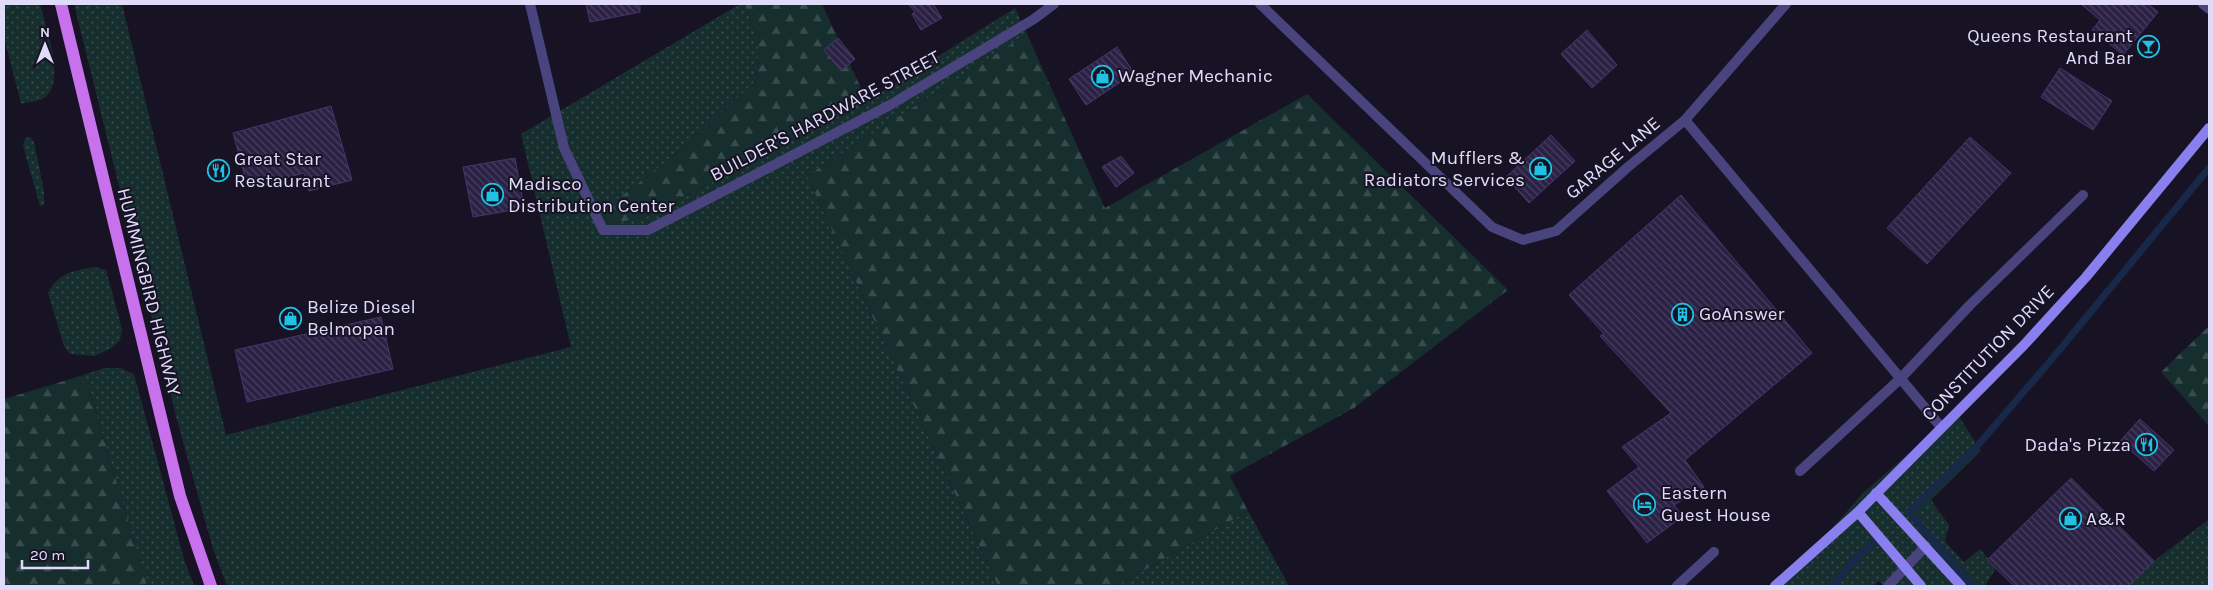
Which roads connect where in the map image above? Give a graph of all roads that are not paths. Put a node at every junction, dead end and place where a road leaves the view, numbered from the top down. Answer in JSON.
{"nodes":[{"id":1,"x":61,"y":4,"type":"edge"},
{"id":2,"x":530,"y":4,"type":"edge"},
{"id":3,"x":1054,"y":4,"type":"edge"},
{"id":4,"x":1260,"y":4,"type":"edge"},
{"id":5,"x":1786,"y":4,"type":"edge"},
{"id":6,"x":2202,"y":4,"type":"edge"},
{"id":7,"x":2209,"y":9,"type":"edge"},
{"id":8,"x":1685,"y":120,"type":"junction"},
{"id":9,"x":2209,"y":128,"type":"edge"},
{"id":10,"x":2083,"y":195,"type":"dead end"},
{"id":11,"x":1900,"y":380,"type":"junction"},
{"id":12,"x":1941,"y":427,"type":"junction"},
{"id":13,"x":1800,"y":471,"type":"dead end"},
{"id":14,"x":1876,"y":493,"type":"junction"},
{"id":15,"x":1858,"y":512,"type":"junction"},
{"id":16,"x":1926,"y":546,"type":"junction"},
{"id":17,"x":1714,"y":552,"type":"dead end"},
{"id":18,"x":1906,"y":568,"type":"junction"},
{"id":19,"x":1680,"y":585,"type":"edge"},
{"id":20,"x":210,"y":586,"type":"edge"},
{"id":21,"x":1775,"y":586,"type":"edge"},
{"id":22,"x":1888,"y":586,"type":"edge"},
{"id":23,"x":1922,"y":586,"type":"edge"},
{"id":24,"x":1961,"y":586,"type":"edge"}],
"edges":[{"from":1,"to":20,"type":"main road","name":"HUMMINGBIRD HIGHWAY"},
{"from":2,"to":3,"type":"street","name":"BUILDER'S HARDWARE STREET"},
{"from":4,"to":8,"type":"street","name":"GARAGE LANE"},
{"from":5,"to":8,"type":"street"},
{"from":6,"to":7,"type":"street"},
{"from":8,"to":11,"type":"street","name":"GARAGE LANE"},
{"from":9,"to":12,"type":"main road","name":"CONSTITUTION DRIVE"},
{"from":10,"to":11,"type":"street"},
{"from":11,"to":12,"type":"street","name":"GARAGE LANE"},
{"from":11,"to":13,"type":"street"},
{"from":12,"to":14,"type":"main road","name":"CONSTITUTION DRIVE"},
{"from":14,"to":15,"type":"main road","name":"CONSTITUTION DRIVE"},
{"from":14,"to":16,"type":"main road"},
{"from":15,"to":18,"type":"main road"},
{"from":15,"to":21,"type":"main road","name":"CONSTITUTION DRIVE"},
{"from":16,"to":18,"type":"street"},
{"from":16,"to":24,"type":"main road"},
{"from":17,"to":19,"type":"street"},
{"from":18,"to":22,"type":"street"},
{"from":18,"to":23,"type":"main road"}]}
